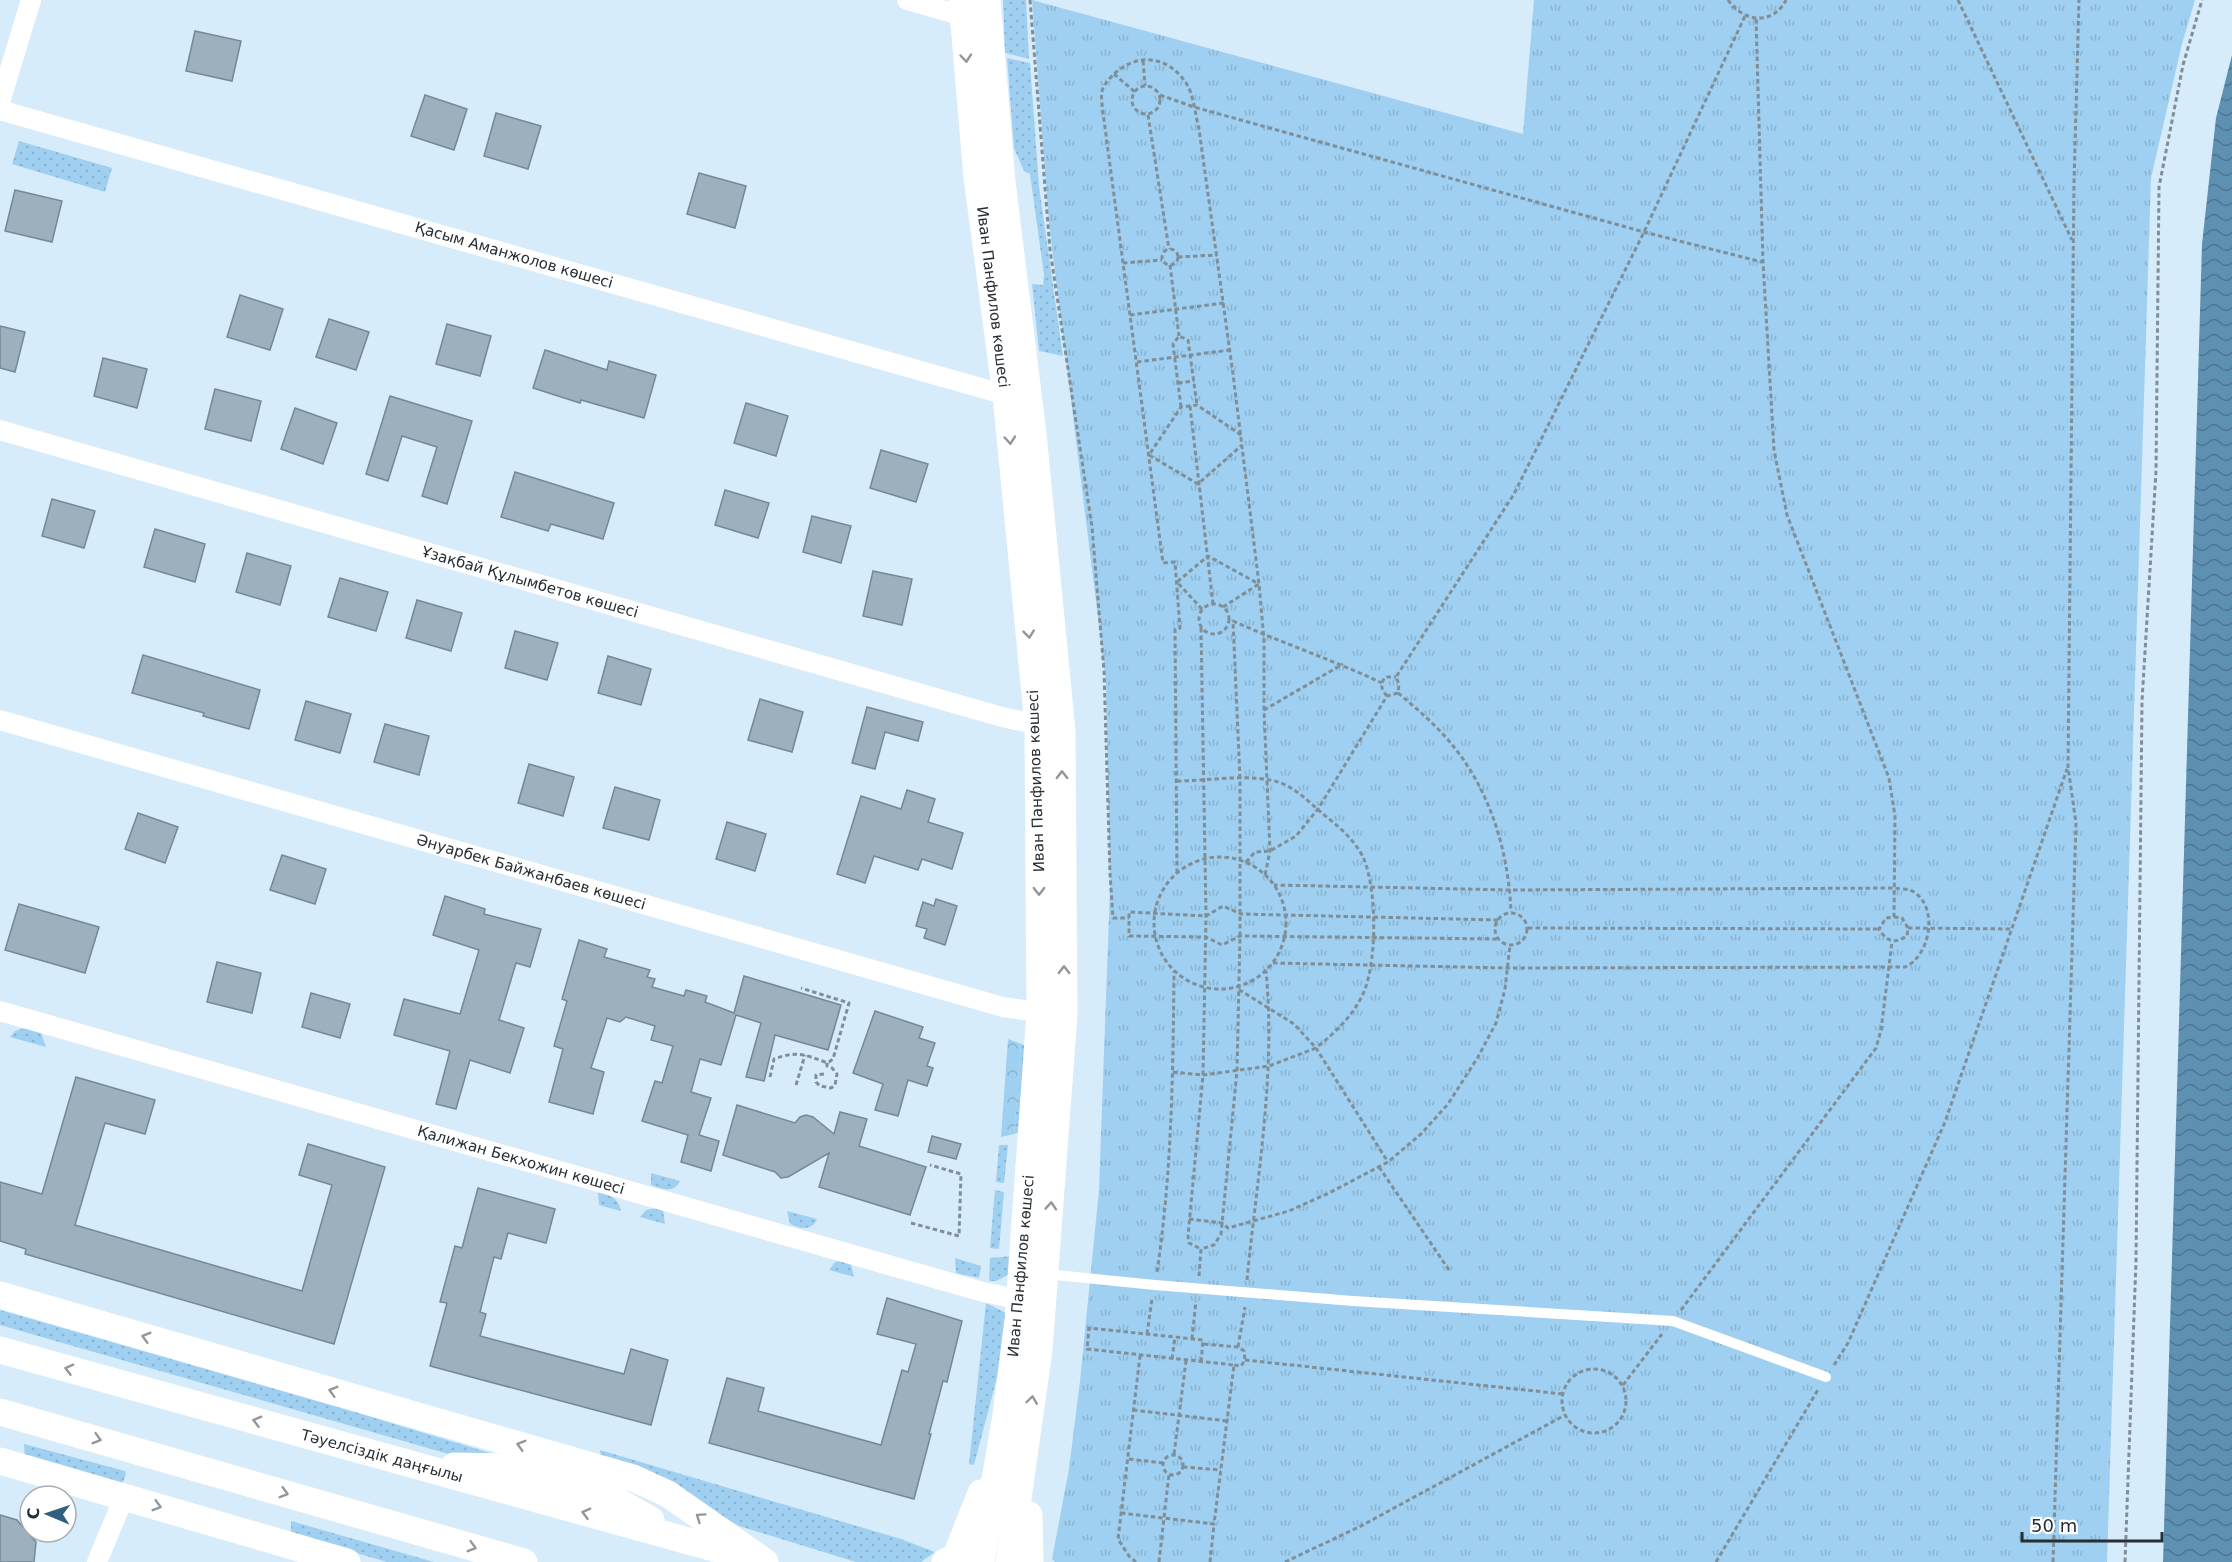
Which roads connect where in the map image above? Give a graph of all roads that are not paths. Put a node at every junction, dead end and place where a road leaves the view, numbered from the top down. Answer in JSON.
{"nodes":[{"id":1,"x":31,"y":0,"type":"edge"},
{"id":2,"x":908,"y":0,"type":"edge"},
{"id":3,"x":987,"y":0,"type":"edge"},
{"id":4,"x":962,"y":8,"type":"edge"},
{"id":5,"x":0,"y":102,"type":"edge"},
{"id":6,"x":0,"y":110,"type":"edge"},
{"id":7,"x":1017,"y":397,"type":"junction"},
{"id":8,"x":0,"y":430,"type":"edge"},
{"id":9,"x":0,"y":720,"type":"edge"},
{"id":10,"x":1050,"y":728,"type":"junction"},
{"id":11,"x":0,"y":1011,"type":"edge"},
{"id":12,"x":1052,"y":1014,"type":"junction"},
{"id":13,"x":1046,"y":1274,"type":"junction"},
{"id":14,"x":0,"y":1295,"type":"edge"},
{"id":15,"x":1031,"y":1302,"type":"junction"},
{"id":16,"x":0,"y":1350,"type":"edge"},
{"id":17,"x":1826,"y":1377,"type":"road end"},
{"id":18,"x":0,"y":1412,"type":"edge"},
{"id":19,"x":1006,"y":1415,"type":"junction"},
{"id":20,"x":1025,"y":1447,"type":"junction"},
{"id":21,"x":0,"y":1461,"type":"edge"},
{"id":22,"x":124,"y":1497,"type":"junction"},
{"id":23,"x":340,"y":1561,"type":"edge"},
{"id":24,"x":96,"y":1562,"type":"edge"},
{"id":25,"x":524,"y":1562,"type":"edge"},
{"id":26,"x":765,"y":1562,"type":"edge"},
{"id":27,"x":945,"y":1562,"type":"edge"},
{"id":28,"x":981,"y":1562,"type":"edge"},
{"id":29,"x":1009,"y":1562,"type":"edge"},
{"id":30,"x":1030,"y":1562,"type":"edge"}],
"edges":[{"from":1,"to":5,"type":"street"},
{"from":2,"to":4,"type":"street"},
{"from":3,"to":7,"type":"main road","name":"Иван Панфилов көшесі"},
{"from":4,"to":7,"type":"main road","name":"Иван Панфилов көшесі","one_way":true},
{"from":6,"to":7,"type":"street","name":"Қасым Аманжолов көшесі"},
{"from":7,"to":10,"type":"main road","name":"Иван Панфилов көшесі"},
{"from":8,"to":10,"type":"street","name":"Ұзақбай Құлымбетов көшесі"},
{"from":9,"to":12,"type":"street","name":"Әнуарбек Байжанбаев көшесі"},
{"from":10,"to":12,"type":"main road","name":"Иван Панфилов көшесі"},
{"from":11,"to":15,"type":"street","name":"Қалижан Бекхожин көшесі"},
{"from":13,"to":12,"type":"main road","name":"Иван Панфилов көшесі","one_way":true},
{"from":12,"to":15,"type":"main road","name":"Иван Панфилов көшесі"},
{"from":13,"to":15,"type":"main road","name":"Иван Панфилов көшесі"},
{"from":13,"to":17,"type":"lane"},
{"from":26,"to":14,"type":"main road","one_way":true},
{"from":15,"to":19,"type":"main road","name":"Иван Панфилов көшесі"},
{"from":20,"to":15,"type":"main road","name":"Иван Панфилов көшесі","one_way":true},
{"from":26,"to":16,"type":"main road","name":"Тәуелсіздік даңғылы","one_way":true},
{"from":18,"to":25,"type":"main road","one_way":true},
{"from":19,"to":27,"type":"main road"},
{"from":19,"to":28,"type":"main road","name":"Иван Панфилов көшесі"},
{"from":20,"to":29,"type":"main road","name":"Иван Панфилов көшесі"},
{"from":20,"to":30,"type":"main road"},
{"from":21,"to":22,"type":"main road"},
{"from":22,"to":23,"type":"main road","one_way":true},
{"from":22,"to":24,"type":"street"}]}
